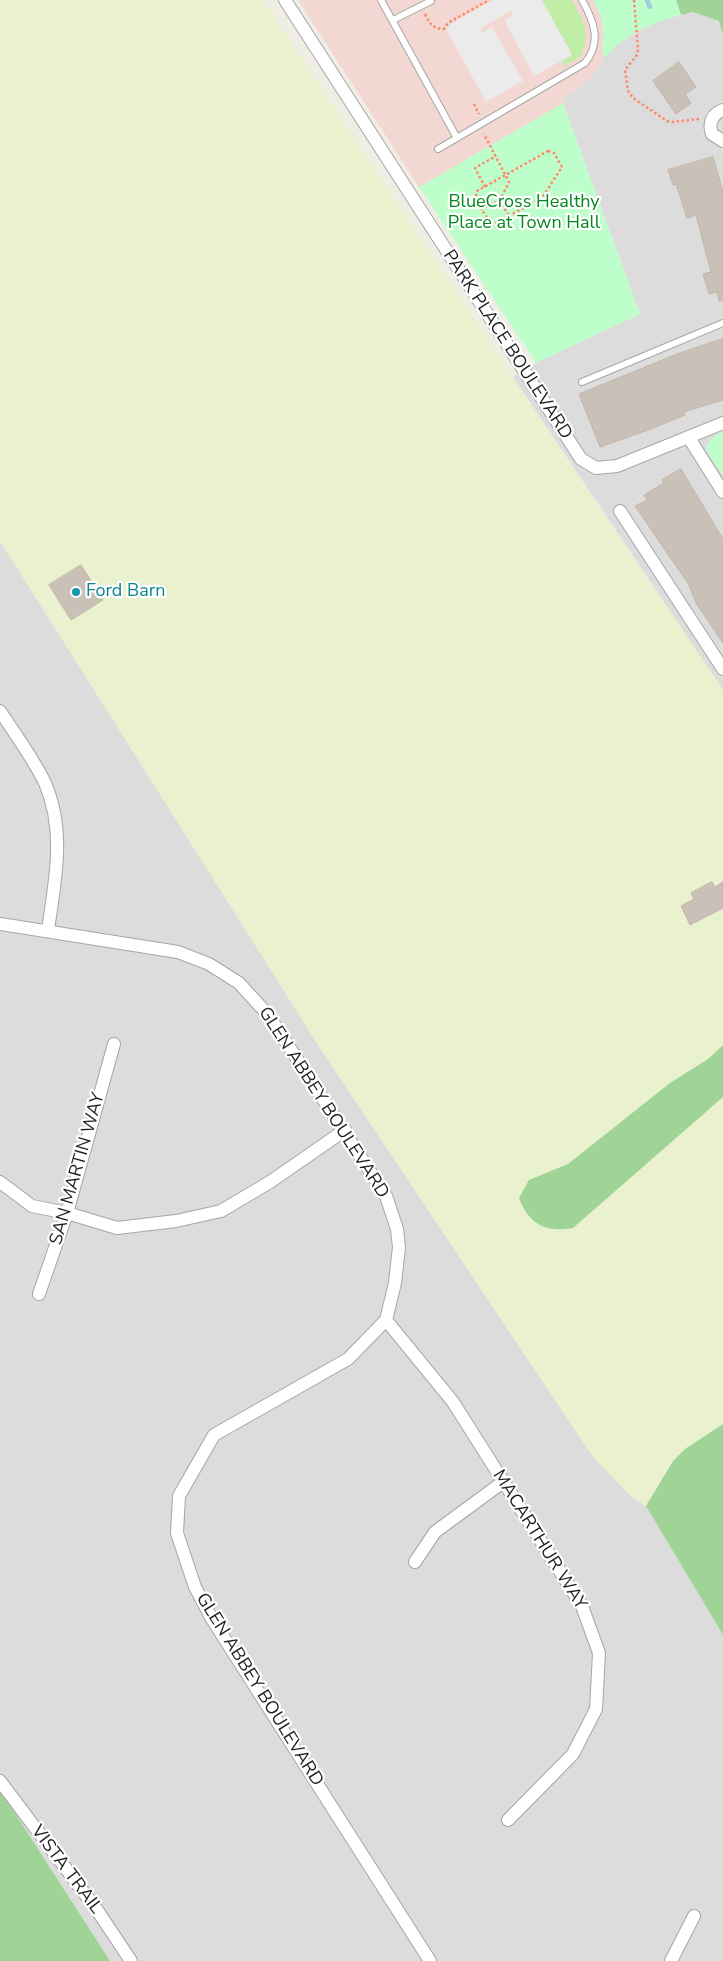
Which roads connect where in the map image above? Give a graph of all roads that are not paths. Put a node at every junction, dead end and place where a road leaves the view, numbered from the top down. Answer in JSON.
{"nodes":[{"id":1,"x":284,"y":0,"type":"edge"},
{"id":2,"x":381,"y":0,"type":"edge"},
{"id":3,"x":582,"y":0,"type":"edge"},
{"id":4,"x":431,"y":1,"type":"edge"},
{"id":5,"x":392,"y":20,"type":"junction"},
{"id":6,"x":723,"y":110,"type":"edge"},
{"id":7,"x":457,"y":138,"type":"junction"},
{"id":8,"x":723,"y":141,"type":"edge"},
{"id":9,"x":438,"y":149,"type":"dead end"},
{"id":10,"x":723,"y":323,"type":"edge"},
{"id":11,"x":582,"y":382,"type":"dead end"},
{"id":12,"x":723,"y":422,"type":"edge"},
{"id":13,"x":689,"y":438,"type":"junction"},
{"id":14,"x":723,"y":492,"type":"edge"},
{"id":15,"x":620,"y":511,"type":"dead end"},
{"id":16,"x":723,"y":669,"type":"edge"},
{"id":17,"x":0,"y":711,"type":"edge"},
{"id":18,"x":0,"y":924,"type":"edge"},
{"id":19,"x":48,"y":930,"type":"junction"},
{"id":20,"x":114,"y":1044,"type":"dead end"},
{"id":21,"x":345,"y":1130,"type":"junction"},
{"id":22,"x":0,"y":1182,"type":"edge"},
{"id":23,"x":67,"y":1213,"type":"junction"},
{"id":24,"x":39,"y":1294,"type":"dead end"},
{"id":25,"x":386,"y":1320,"type":"junction"},
{"id":26,"x":503,"y":1482,"type":"junction"},
{"id":27,"x":415,"y":1562,"type":"dead end"},
{"id":28,"x":0,"y":1781,"type":"edge"},
{"id":29,"x":508,"y":1820,"type":"dead end"},
{"id":30,"x":694,"y":1916,"type":"dead end"},
{"id":31,"x":131,"y":1961,"type":"edge"},
{"id":32,"x":430,"y":1961,"type":"edge"},
{"id":33,"x":671,"y":1961,"type":"edge"}],
"edges":[{"from":1,"to":13,"type":"street","name":"PARK PLACE BOULEVARD"},
{"from":2,"to":5,"type":"lane"},
{"from":3,"to":7,"type":"lane"},
{"from":4,"to":5,"type":"lane"},
{"from":5,"to":7,"type":"lane"},
{"from":6,"to":8,"type":"street"},
{"from":7,"to":9,"type":"lane"},
{"from":10,"to":11,"type":"lane"},
{"from":12,"to":13,"type":"street","name":"PARK PLACE BOULEVARD"},
{"from":13,"to":14,"type":"street"},
{"from":15,"to":16,"type":"street"},
{"from":17,"to":19,"type":"street"},
{"from":18,"to":19,"type":"street","name":"GLEN ABBEY BOULEVARD"},
{"from":19,"to":21,"type":"street","name":"GLEN ABBEY BOULEVARD"},
{"from":20,"to":23,"type":"street","name":"SAN MARTIN WAY"},
{"from":21,"to":23,"type":"street"},
{"from":21,"to":25,"type":"street","name":"GLEN ABBEY BOULEVARD"},
{"from":22,"to":23,"type":"street"},
{"from":23,"to":24,"type":"street","name":"SAN MARTIN WAY"},
{"from":25,"to":26,"type":"street","name":"MACARTHUR WAY"},
{"from":25,"to":32,"type":"street","name":"GLEN ABBEY BOULEVARD"},
{"from":26,"to":27,"type":"street"},
{"from":26,"to":29,"type":"street","name":"MACARTHUR WAY"},
{"from":28,"to":31,"type":"street","name":"VISTA TRAIL"},
{"from":30,"to":33,"type":"street"}]}
